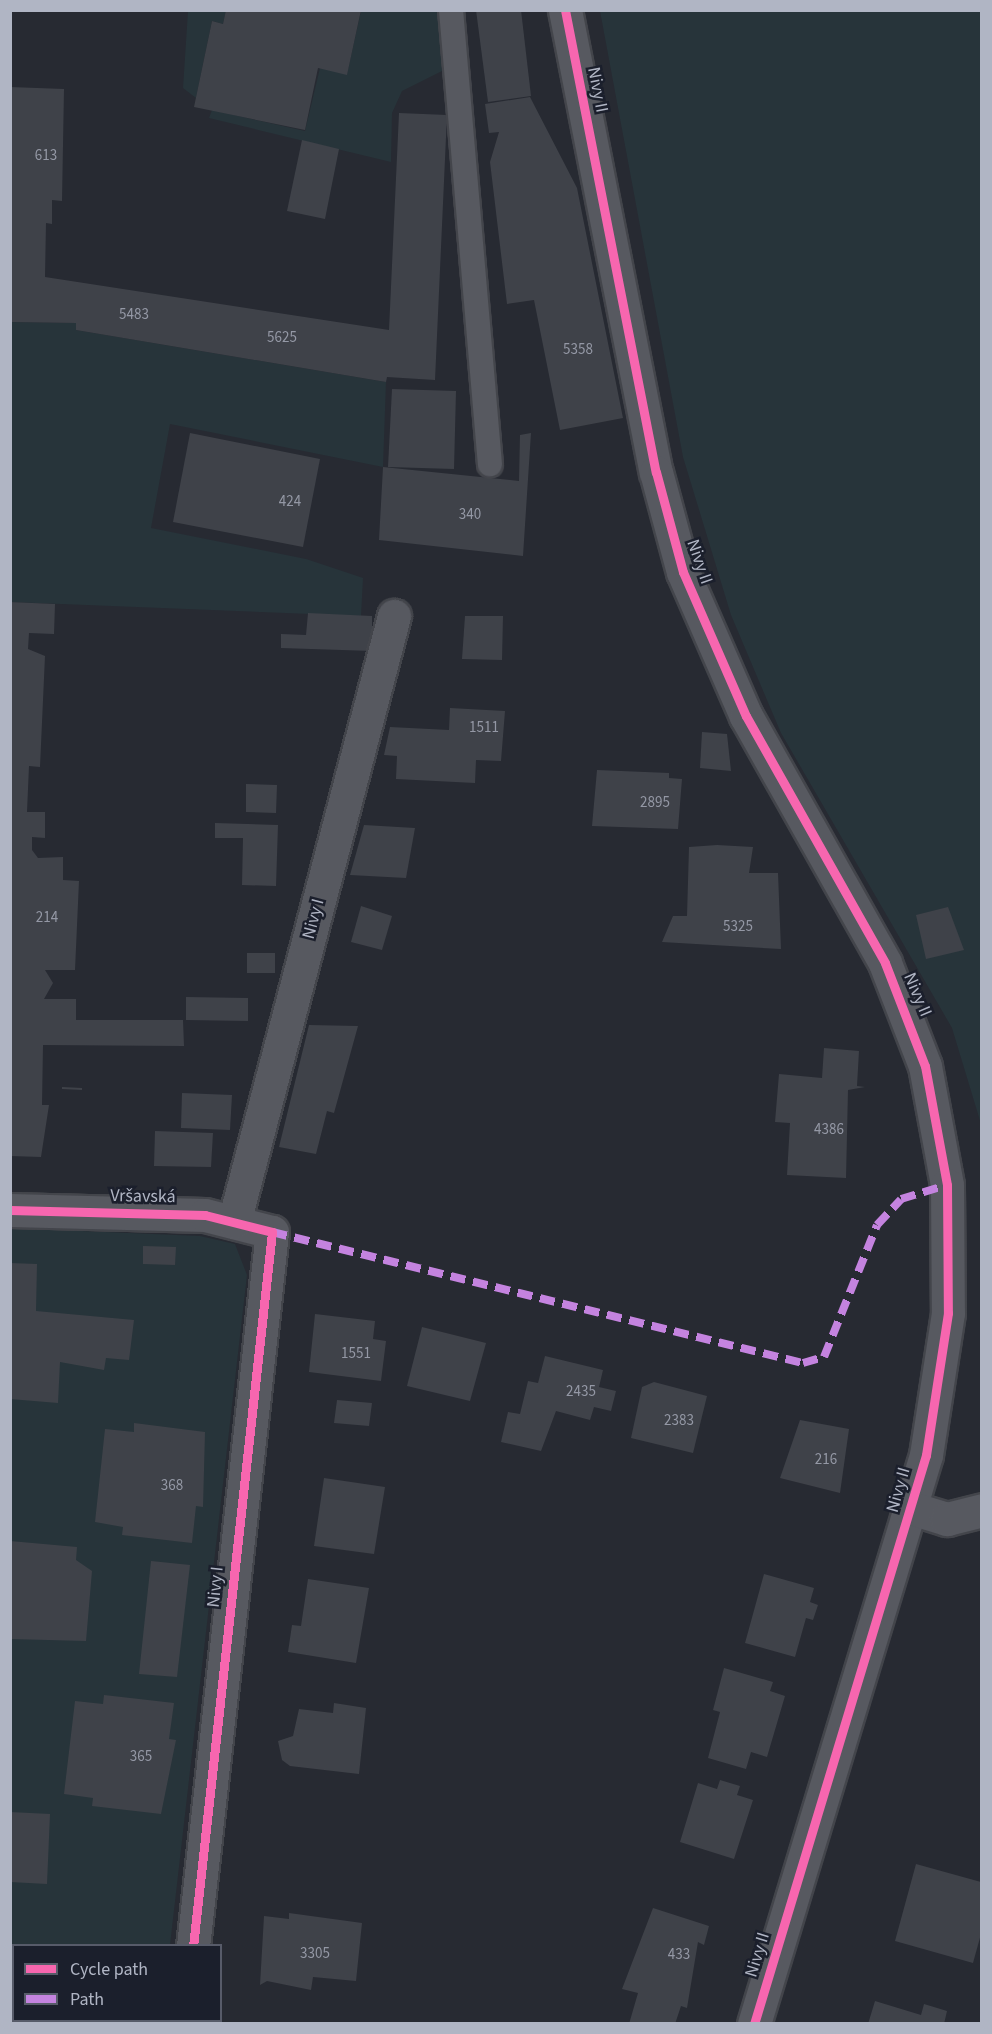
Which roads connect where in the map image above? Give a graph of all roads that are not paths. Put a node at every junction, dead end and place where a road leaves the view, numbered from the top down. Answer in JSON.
{"nodes":[{"id":1,"x":451,"y":10,"type":"edge"},
{"id":2,"x":565,"y":10,"type":"edge"},
{"id":3,"x":490,"y":464,"type":"dead end"},
{"id":4,"x":394,"y":616,"type":"dead end"},
{"id":5,"x":10,"y":1210,"type":"edge"},
{"id":6,"x":234,"y":1222,"type":"junction"},
{"id":7,"x":272,"y":1232,"type":"joint"},
{"id":8,"x":911,"y":1508,"type":"junction"},
{"id":9,"x":981,"y":1510,"type":"edge"},
{"id":10,"x":193,"y":1944,"type":"edge"},
{"id":11,"x":754,"y":2024,"type":"edge"}],
"edges":[{"from":1,"to":3,"type":"lane"},
{"from":2,"to":8,"type":"street","name":"Nivy II"},
{"from":4,"to":6,"type":"street","name":"Nivy I"},
{"from":5,"to":6,"type":"street","name":"Vršavská"},
{"from":6,"to":7,"type":"street","name":"Vršavská"},
{"from":7,"to":10,"type":"street","name":"Nivy I"},
{"from":8,"to":9,"type":"street"},
{"from":8,"to":11,"type":"street","name":"Nivy II"}]}
